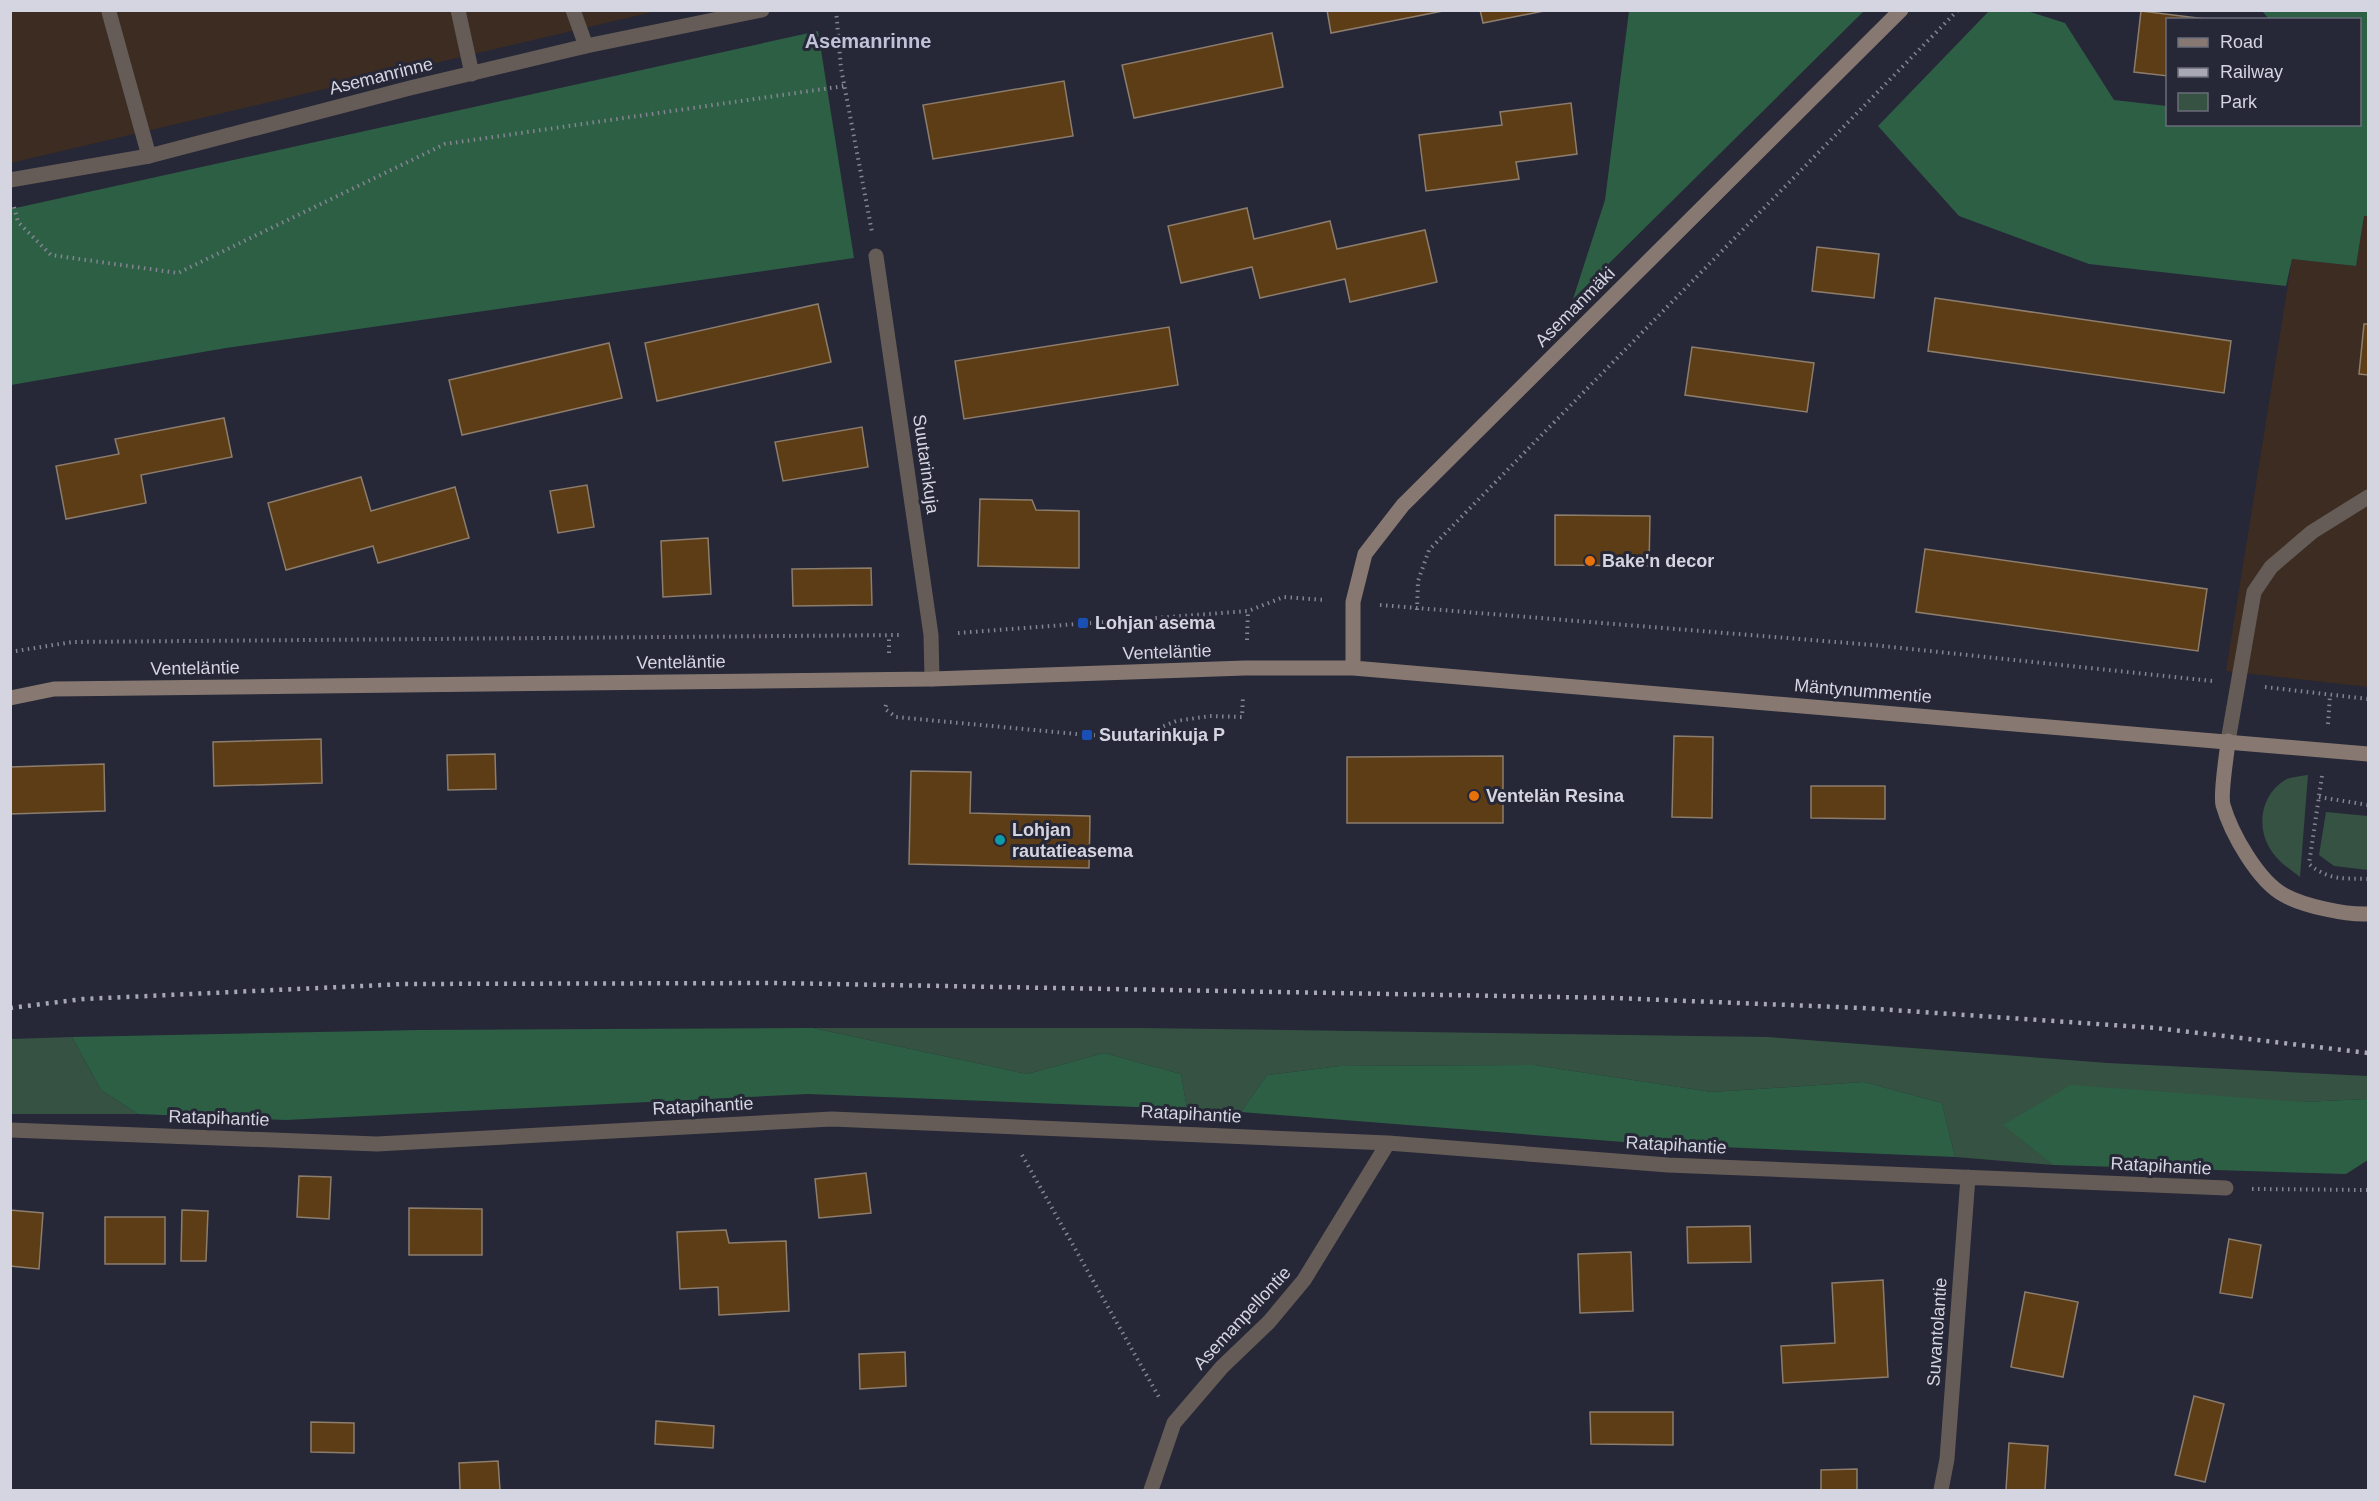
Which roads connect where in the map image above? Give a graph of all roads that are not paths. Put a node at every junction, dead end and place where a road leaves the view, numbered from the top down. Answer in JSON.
{"nodes":[{"id":1,"x":458,"y":10,"type":"edge"},
{"id":2,"x":573,"y":10,"type":"edge"},
{"id":3,"x":762,"y":10,"type":"edge"},
{"id":4,"x":1900,"y":10,"type":"edge"},
{"id":5,"x":109,"y":12,"type":"dead end"},
{"id":6,"x":586,"y":46,"type":"junction"},
{"id":7,"x":472,"y":74,"type":"junction"},
{"id":8,"x":148,"y":156,"type":"junction"},
{"id":9,"x":10,"y":180,"type":"edge"},
{"id":10,"x":876,"y":256,"type":"road end"},
{"id":11,"x":2368,"y":497,"type":"edge"},
{"id":12,"x":1353,"y":668,"type":"junction"},
{"id":13,"x":932,"y":679,"type":"junction"},
{"id":14,"x":10,"y":698,"type":"edge"},
{"id":15,"x":2228,"y":741,"type":"junction"},
{"id":16,"x":2368,"y":754,"type":"edge"},
{"id":17,"x":2368,"y":914,"type":"edge"},
{"id":18,"x":10,"y":1130,"type":"edge"},
{"id":19,"x":1388,"y":1143,"type":"junction"},
{"id":20,"x":1968,"y":1177,"type":"junction"},
{"id":21,"x":2226,"y":1188,"type":"road end"},
{"id":22,"x":1151,"y":1491,"type":"edge"},
{"id":23,"x":1941,"y":1491,"type":"edge"}],
"edges":[{"from":1,"to":7,"type":"street"},
{"from":2,"to":6,"type":"street"},
{"from":3,"to":6,"type":"street","name":"Asemanrinne"},
{"from":4,"to":12,"type":"street","name":"Asemanmäki"},
{"from":5,"to":8,"type":"street"},
{"from":6,"to":7,"type":"street","name":"Asemanrinne"},
{"from":7,"to":8,"type":"street","name":"Asemanrinne"},
{"from":8,"to":9,"type":"street","name":"Asemanrinne"},
{"from":10,"to":13,"type":"street","name":"Suutarinkuja"},
{"from":11,"to":15,"type":"street"},
{"from":12,"to":13,"type":"street","name":"Venteläntie"},
{"from":12,"to":15,"type":"street","name":"Mäntynummentie"},
{"from":13,"to":14,"type":"street","name":"Venteläntie"},
{"from":15,"to":16,"type":"street","name":"Mäntynummentie"},
{"from":15,"to":17,"type":"street"},
{"from":18,"to":19,"type":"street","name":"Ratapihantie"},
{"from":19,"to":20,"type":"street","name":"Ratapihantie"},
{"from":19,"to":22,"type":"street","name":"Asemanpellontie"},
{"from":20,"to":21,"type":"street","name":"Ratapihantie"},
{"from":20,"to":23,"type":"street","name":"Suvantolantie"}]}
